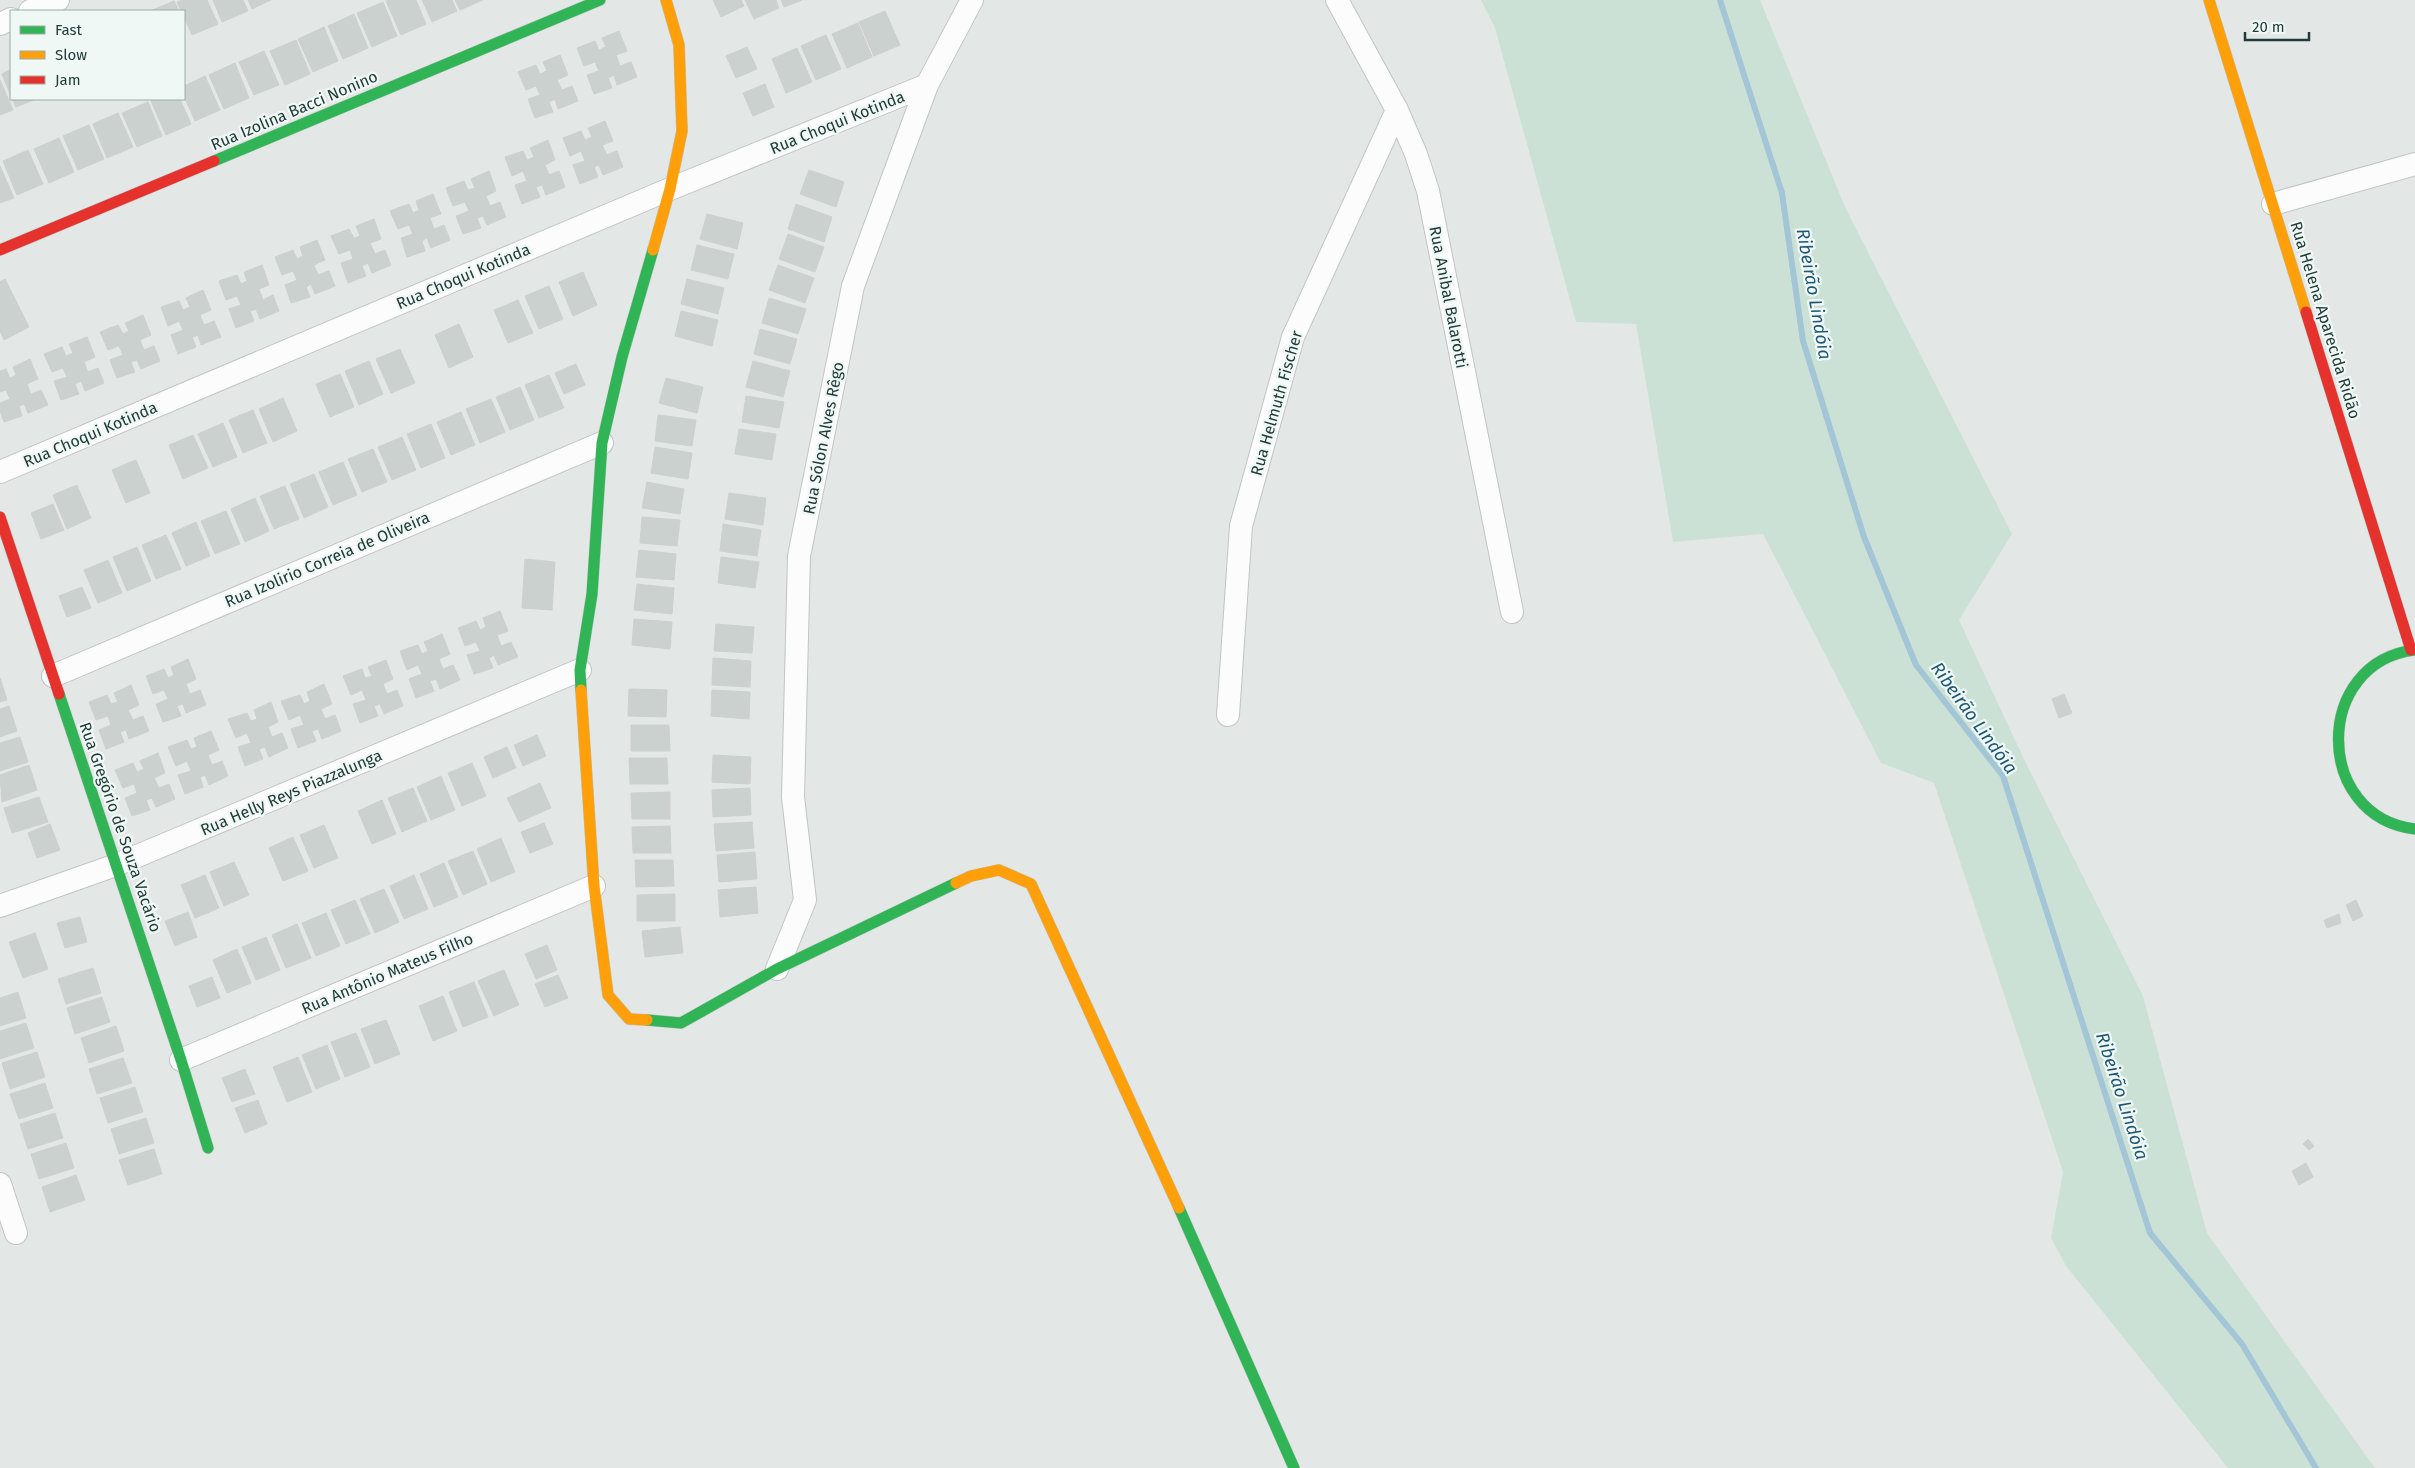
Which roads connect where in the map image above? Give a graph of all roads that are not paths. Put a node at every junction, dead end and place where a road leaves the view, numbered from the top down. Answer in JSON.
{"nodes":[{"id":1,"x":58,"y":0,"type":"edge"},
{"id":2,"x":600,"y":0,"type":"edge"},
{"id":3,"x":666,"y":0,"type":"edge"},
{"id":4,"x":972,"y":0,"type":"edge"},
{"id":5,"x":1337,"y":0,"type":"edge"},
{"id":6,"x":2208,"y":0,"type":"edge"},
{"id":7,"x":33,"y":10,"type":"edge"},
{"id":8,"x":927,"y":85,"type":"junction"},
{"id":9,"x":1397,"y":110,"type":"junction"},
{"id":10,"x":2415,"y":164,"type":"edge"},
{"id":11,"x":670,"y":189,"type":"junction"},
{"id":12,"x":2273,"y":204,"type":"junction"},
{"id":13,"x":0,"y":250,"type":"edge"},
{"id":14,"x":602,"y":443,"type":"junction"},
{"id":15,"x":0,"y":472,"type":"edge"},
{"id":16,"x":0,"y":517,"type":"edge"},
{"id":17,"x":1512,"y":612,"type":"dead end"},
{"id":18,"x":2413,"y":650,"type":"edge"},
{"id":19,"x":580,"y":670,"type":"junction"},
{"id":20,"x":53,"y":676,"type":"junction"},
{"id":21,"x":1228,"y":715,"type":"dead end"},
{"id":22,"x":2415,"y":829,"type":"edge"},
{"id":23,"x":116,"y":865,"type":"junction"},
{"id":24,"x":594,"y":886,"type":"junction"},
{"id":25,"x":0,"y":906,"type":"edge"},
{"id":26,"x":777,"y":969,"type":"junction"},
{"id":27,"x":181,"y":1060,"type":"junction"},
{"id":28,"x":208,"y":1148,"type":"dead end"},
{"id":29,"x":0,"y":1184,"type":"edge"},
{"id":30,"x":16,"y":1233,"type":"dead end"},
{"id":31,"x":1294,"y":1468,"type":"edge"}],
"edges":[{"from":1,"to":7,"type":"street"},
{"from":2,"to":13,"type":"street","name":"Rua Izolina Bacci Nonino"},
{"from":3,"to":11,"type":"street"},
{"from":4,"to":8,"type":"street","name":"Rua Sólon Alves Rêgo"},
{"from":5,"to":9,"type":"street","name":"Rua Anibal Balarotti"},
{"from":6,"to":12,"type":"street","name":"Rua Helena Aparecida Ridão"},
{"from":8,"to":11,"type":"street","name":"Rua Choqui Kotinda"},
{"from":8,"to":26,"type":"street","name":"Rua Sólon Alves Rêgo"},
{"from":9,"to":17,"type":"street","name":"Rua Anibal Balarotti"},
{"from":9,"to":21,"type":"street","name":"Rua Helmuth Fischer"},
{"from":10,"to":12,"type":"street"},
{"from":11,"to":14,"type":"street"},
{"from":11,"to":15,"type":"street","name":"Rua Choqui Kotinda"},
{"from":12,"to":18,"type":"street","name":"Rua Helena Aparecida Ridão"},
{"from":14,"to":19,"type":"street"},
{"from":14,"to":20,"type":"street","name":"Rua Izolirio Correia de Oliveira"},
{"from":16,"to":20,"type":"street","name":"Rua Gregório de Souza Vacário"},
{"from":18,"to":22,"type":"street"},
{"from":19,"to":23,"type":"street","name":"Rua Helly Reys Piazzalunga"},
{"from":19,"to":24,"type":"street"},
{"from":20,"to":23,"type":"street","name":"Rua Gregório de Souza Vacário"},
{"from":23,"to":25,"type":"street","name":"Rua Helly Reys Piazzalunga"},
{"from":23,"to":27,"type":"street","name":"Rua Gregório de Souza Vacário"},
{"from":24,"to":26,"type":"street"},
{"from":24,"to":27,"type":"street","name":"Rua Antônio Mateus Filho"},
{"from":26,"to":31,"type":"street"},
{"from":27,"to":28,"type":"street","name":"Rua Gregório de Souza Vacário"},
{"from":29,"to":30,"type":"street"}]}
